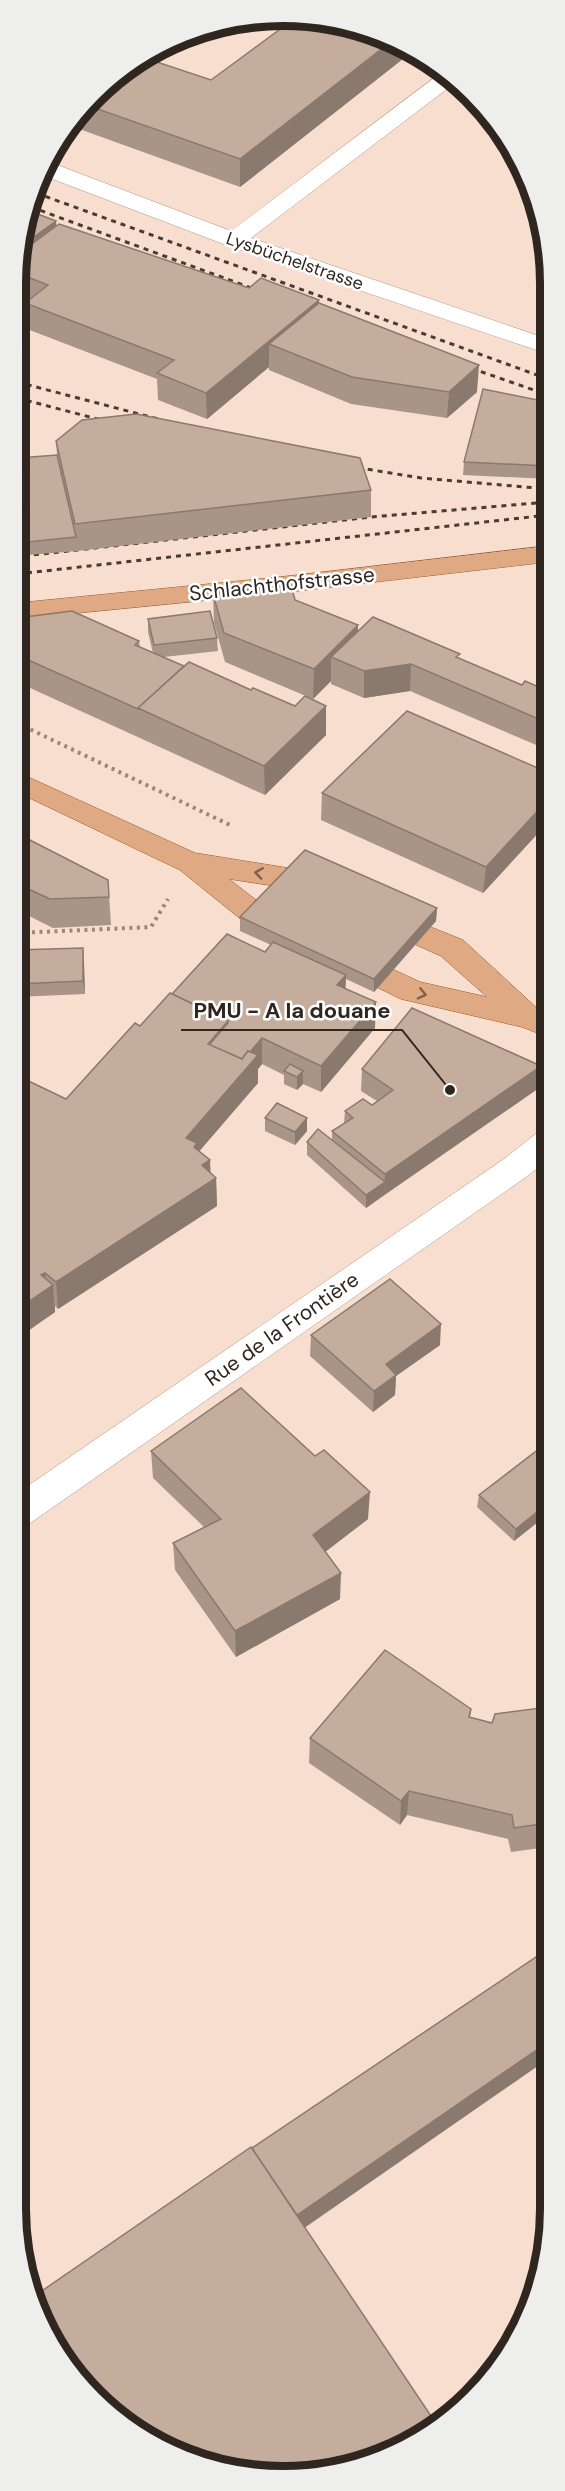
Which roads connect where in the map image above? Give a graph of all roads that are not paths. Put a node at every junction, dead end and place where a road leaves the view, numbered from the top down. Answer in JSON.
{"nodes":[{"id":1,"x":443,"y":82,"type":"edge"},
{"id":2,"x":51,"y":171,"type":"edge"},
{"id":3,"x":234,"y":240,"type":"junction"},
{"id":4,"x":540,"y":344,"type":"edge"},
{"id":5,"x":540,"y":555,"type":"edge"},
{"id":6,"x":26,"y":610,"type":"edge"},
{"id":7,"x":26,"y":785,"type":"edge"},
{"id":8,"x":190,"y":863,"type":"junction"},
{"id":9,"x":538,"y":1022,"type":"edge"},
{"id":10,"x":540,"y":1149,"type":"edge"},
{"id":11,"x":26,"y":1506,"type":"edge"}],
"edges":[{"from":1,"to":3,"type":"street"},
{"from":2,"to":3,"type":"street","name":"Lysbüchelstrasse"},
{"from":3,"to":4,"type":"street","name":"Lysbüchelstrasse"},
{"from":5,"to":6,"type":"main road","name":"Schlachthofstrasse"},
{"from":7,"to":8,"type":"main road"},
{"from":8,"to":9,"type":"main road","one_way":true},
{"from":9,"to":8,"type":"main road","one_way":true},
{"from":10,"to":11,"type":"street","name":"Rue de la Frontière"}]}
